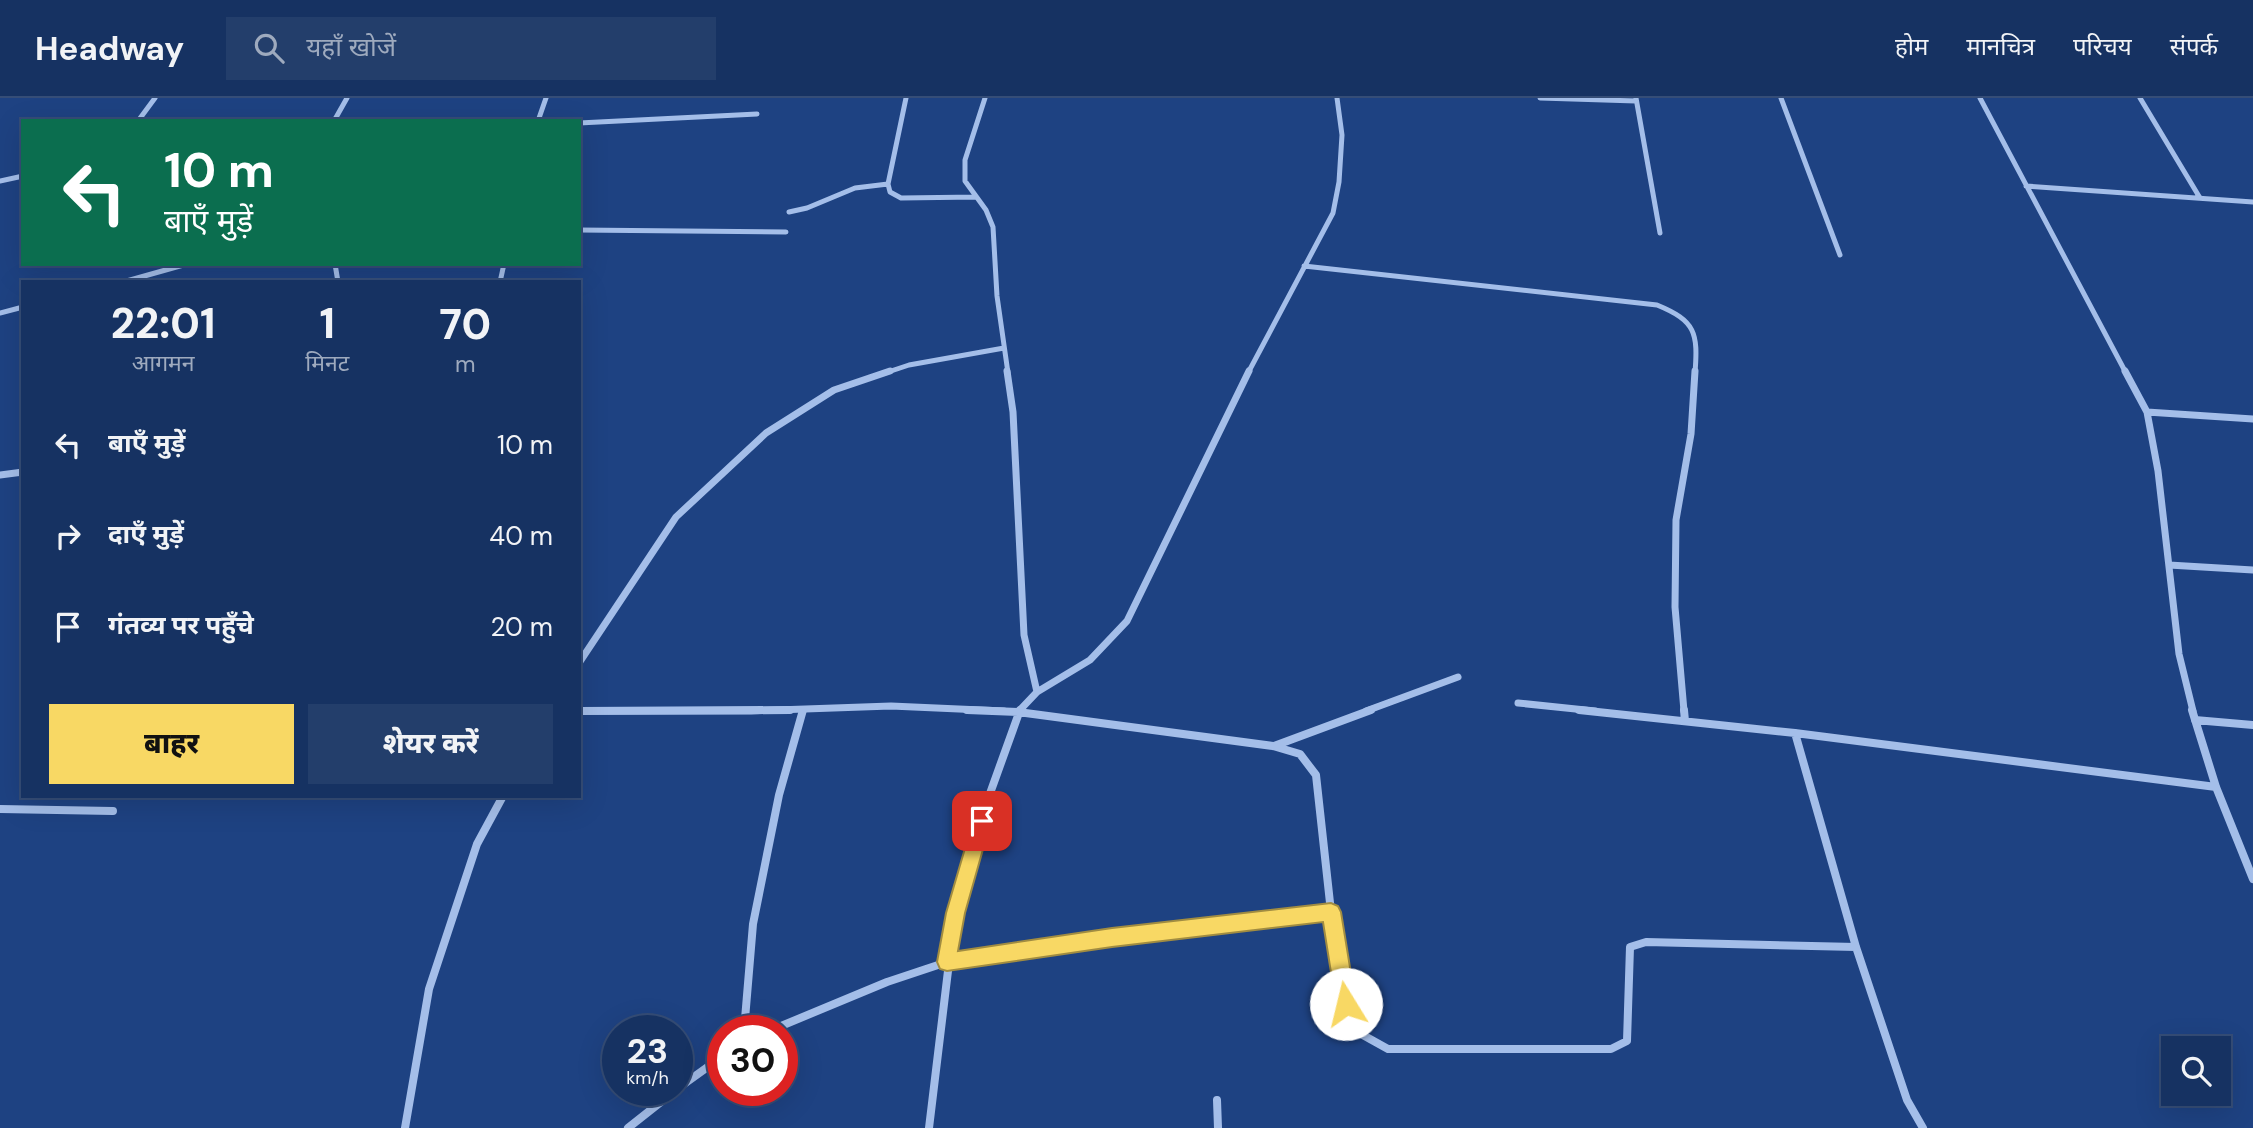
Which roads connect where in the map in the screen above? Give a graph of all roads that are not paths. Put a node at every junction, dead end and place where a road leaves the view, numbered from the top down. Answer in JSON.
{"nodes":[{"id":1,"x":155,"y":98,"type":"edge"},
{"id":2,"x":347,"y":98,"type":"edge"},
{"id":3,"x":546,"y":98,"type":"edge"},
{"id":4,"x":906,"y":98,"type":"edge"},
{"id":5,"x":985,"y":98,"type":"edge"},
{"id":6,"x":1337,"y":98,"type":"edge"},
{"id":7,"x":1540,"y":98,"type":"edge"},
{"id":8,"x":1781,"y":98,"type":"edge"},
{"id":9,"x":1980,"y":98,"type":"edge"},
{"id":10,"x":2140,"y":98,"type":"edge"},
{"id":11,"x":1636,"y":100,"type":"edge"},
{"id":12,"x":757,"y":114,"type":"dead end"},
{"id":13,"x":139,"y":119,"type":"edge"},
{"id":14,"x":335,"y":119,"type":"edge"},
{"id":15,"x":539,"y":119,"type":"edge"},
{"id":16,"x":581,"y":123,"type":"edge"},
{"id":17,"x":21,"y":176,"type":"edge"},
{"id":18,"x":0,"y":181,"type":"edge"},
{"id":19,"x":888,"y":184,"type":"junction"},
{"id":20,"x":2026,"y":186,"type":"junction"},
{"id":21,"x":976,"y":197,"type":"junction"},
{"id":22,"x":2200,"y":198,"type":"junction"},
{"id":23,"x":2253,"y":202,"type":"edge"},
{"id":24,"x":789,"y":212,"type":"dead end"},
{"id":25,"x":581,"y":230,"type":"edge"},
{"id":26,"x":786,"y":232,"type":"dead end"},
{"id":27,"x":1660,"y":233,"type":"dead end"},
{"id":28,"x":1840,"y":255,"type":"dead end"},
{"id":29,"x":180,"y":266,"type":"edge"},
{"id":30,"x":1304,"y":266,"type":"junction"},
{"id":31,"x":130,"y":280,"type":"edge"},
{"id":32,"x":21,"y":308,"type":"edge"},
{"id":33,"x":0,"y":313,"type":"edge"},
{"id":34,"x":1004,"y":348,"type":"junction"},
{"id":35,"x":2147,"y":412,"type":"junction"},
{"id":36,"x":2253,"y":419,"type":"edge"},
{"id":37,"x":21,"y":472,"type":"edge"},
{"id":38,"x":0,"y":475,"type":"edge"},
{"id":39,"x":2169,"y":565,"type":"junction"},
{"id":40,"x":2253,"y":570,"type":"edge"},
{"id":41,"x":581,"y":660,"type":"edge"},
{"id":42,"x":1458,"y":677,"type":"dead end"},
{"id":43,"x":1037,"y":692,"type":"junction"},
{"id":44,"x":1518,"y":703,"type":"dead end"},
{"id":45,"x":803,"y":709,"type":"junction"},
{"id":46,"x":581,"y":711,"type":"edge"},
{"id":47,"x":1018,"y":712,"type":"junction"},
{"id":48,"x":2195,"y":720,"type":"junction"},
{"id":49,"x":1685,"y":721,"type":"junction"},
{"id":50,"x":2253,"y":725,"type":"edge"},
{"id":51,"x":1795,"y":733,"type":"junction"},
{"id":52,"x":1273,"y":746,"type":"junction"},
{"id":53,"x":2216,"y":787,"type":"junction"},
{"id":54,"x":502,"y":798,"type":"edge"},
{"id":55,"x":0,"y":810,"type":"edge"},
{"id":56,"x":113,"y":811,"type":"dead end"},
{"id":57,"x":2253,"y":879,"type":"edge"},
{"id":58,"x":1331,"y":912,"type":"junction"},
{"id":59,"x":1856,"y":947,"type":"junction"},
{"id":60,"x":947,"y":962,"type":"junction"},
{"id":61,"x":745,"y":1015,"type":"edge"},
{"id":62,"x":798,"y":1019,"type":"edge"},
{"id":63,"x":1217,"y":1100,"type":"dead end"},
{"id":64,"x":656,"y":1106,"type":"edge"},
{"id":65,"x":405,"y":1128,"type":"edge"},
{"id":66,"x":628,"y":1128,"type":"edge"},
{"id":67,"x":929,"y":1128,"type":"edge"},
{"id":68,"x":1218,"y":1128,"type":"edge"},
{"id":69,"x":1923,"y":1128,"type":"edge"}],
"edges":[{"from":1,"to":13,"type":"street"},
{"from":2,"to":14,"type":"street"},
{"from":3,"to":15,"type":"street"},
{"from":4,"to":19,"type":"street"},
{"from":5,"to":21,"type":"street"},
{"from":6,"to":30,"type":"street"},
{"from":7,"to":11,"type":"street"},
{"from":8,"to":28,"type":"street"},
{"from":9,"to":20,"type":"street"},
{"from":10,"to":22,"type":"street"},
{"from":11,"to":27,"type":"street"},
{"from":12,"to":16,"type":"street"},
{"from":17,"to":18,"type":"street"},
{"from":19,"to":21,"type":"street"},
{"from":19,"to":24,"type":"street"},
{"from":20,"to":22,"type":"street"},
{"from":20,"to":35,"type":"street"},
{"from":21,"to":34,"type":"street"},
{"from":22,"to":23,"type":"street"},
{"from":25,"to":26,"type":"street"},
{"from":29,"to":31,"type":"street"},
{"from":30,"to":43,"type":"street"},
{"from":30,"to":49,"type":"street"},
{"from":32,"to":33,"type":"street"},
{"from":34,"to":41,"type":"street"},
{"from":34,"to":43,"type":"street"},
{"from":35,"to":36,"type":"street"},
{"from":35,"to":39,"type":"street"},
{"from":37,"to":38,"type":"street"},
{"from":39,"to":40,"type":"street"},
{"from":39,"to":48,"type":"street"},
{"from":42,"to":52,"type":"street"},
{"from":43,"to":47,"type":"street"},
{"from":44,"to":49,"type":"street"},
{"from":45,"to":46,"type":"street"},
{"from":45,"to":47,"type":"street"},
{"from":45,"to":61,"type":"street"},
{"from":47,"to":52,"type":"street"},
{"from":47,"to":60,"type":"street"},
{"from":48,"to":50,"type":"street"},
{"from":48,"to":53,"type":"street"},
{"from":49,"to":51,"type":"street"},
{"from":51,"to":53,"type":"street"},
{"from":51,"to":59,"type":"street"},
{"from":52,"to":58,"type":"street"},
{"from":53,"to":57,"type":"street"},
{"from":54,"to":65,"type":"street"},
{"from":55,"to":56,"type":"street"},
{"from":58,"to":59,"type":"street"},
{"from":58,"to":60,"type":"street"},
{"from":59,"to":69,"type":"street"},
{"from":60,"to":62,"type":"street"},
{"from":60,"to":67,"type":"street"},
{"from":63,"to":68,"type":"street"},
{"from":64,"to":66,"type":"street"}]}
